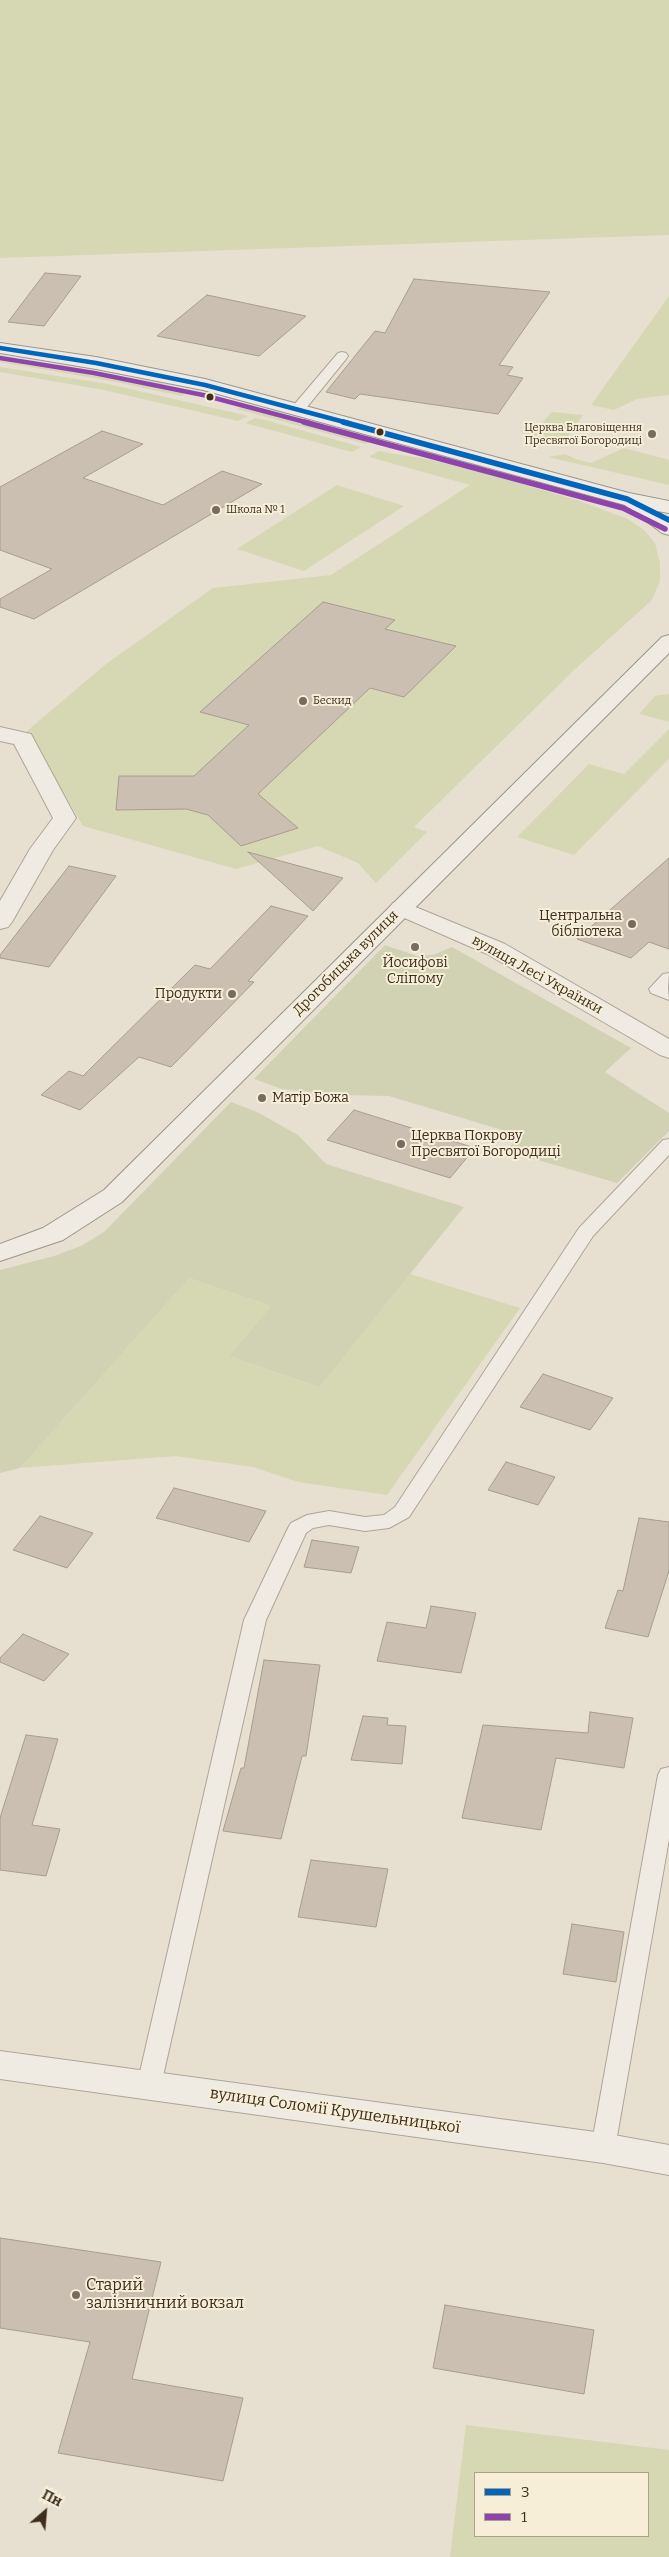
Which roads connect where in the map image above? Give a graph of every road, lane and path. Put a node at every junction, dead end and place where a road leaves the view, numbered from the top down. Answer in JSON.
{"nodes":[{"id":1,"x":0,"y":348,"type":"edge"},
{"id":2,"x":342,"y":356,"type":"dead end"},
{"id":3,"x":298,"y":409,"type":"junction"},
{"id":4,"x":628,"y":499,"type":"junction"},
{"id":5,"x":669,"y":503,"type":"edge"},
{"id":6,"x":669,"y":507,"type":"edge"},
{"id":7,"x":669,"y":520,"type":"edge"},
{"id":8,"x":669,"y":528,"type":"edge"},
{"id":9,"x":669,"y":641,"type":"edge"},
{"id":10,"x":0,"y":734,"type":"edge"},
{"id":11,"x":401,"y":908,"type":"junction"},
{"id":12,"x":0,"y":922,"type":"edge"},
{"id":13,"x":669,"y":978,"type":"edge"},
{"id":14,"x":669,"y":995,"type":"edge"},
{"id":15,"x":669,"y":1050,"type":"edge"},
{"id":16,"x":669,"y":1144,"type":"edge"},
{"id":17,"x":0,"y":1253,"type":"edge"},
{"id":18,"x":669,"y":1775,"type":"edge"},
{"id":19,"x":0,"y":2065,"type":"edge"},
{"id":20,"x":149,"y":2085,"type":"junction"},
{"id":21,"x":602,"y":2148,"type":"junction"},
{"id":22,"x":669,"y":2160,"type":"edge"}],
"edges":[{"from":1,"to":3,"type":"street"},
{"from":2,"to":3,"type":"lane"},
{"from":3,"to":4,"type":"street"},
{"from":4,"to":5,"type":"street"},
{"from":4,"to":6,"type":"street"},
{"from":4,"to":7,"type":"street"},
{"from":4,"to":8,"type":"street"},
{"from":9,"to":11,"type":"street","name":"Дрогобицька вулиця"},
{"from":10,"to":12,"type":"street"},
{"from":11,"to":15,"type":"street","name":"вулиця Лесі Українки"},
{"from":11,"to":17,"type":"street","name":"Дрогобицька вулиця"},
{"from":13,"to":14,"type":"lane"},
{"from":16,"to":20,"type":"lane"},
{"from":18,"to":21,"type":"lane"},
{"from":19,"to":20,"type":"street","name":"вулиця Соломії Крушельницької"},
{"from":20,"to":21,"type":"street","name":"вулиця Соломії Крушельницької"},
{"from":21,"to":22,"type":"street","name":"вулиця Соломії Крушельницької"}]}
